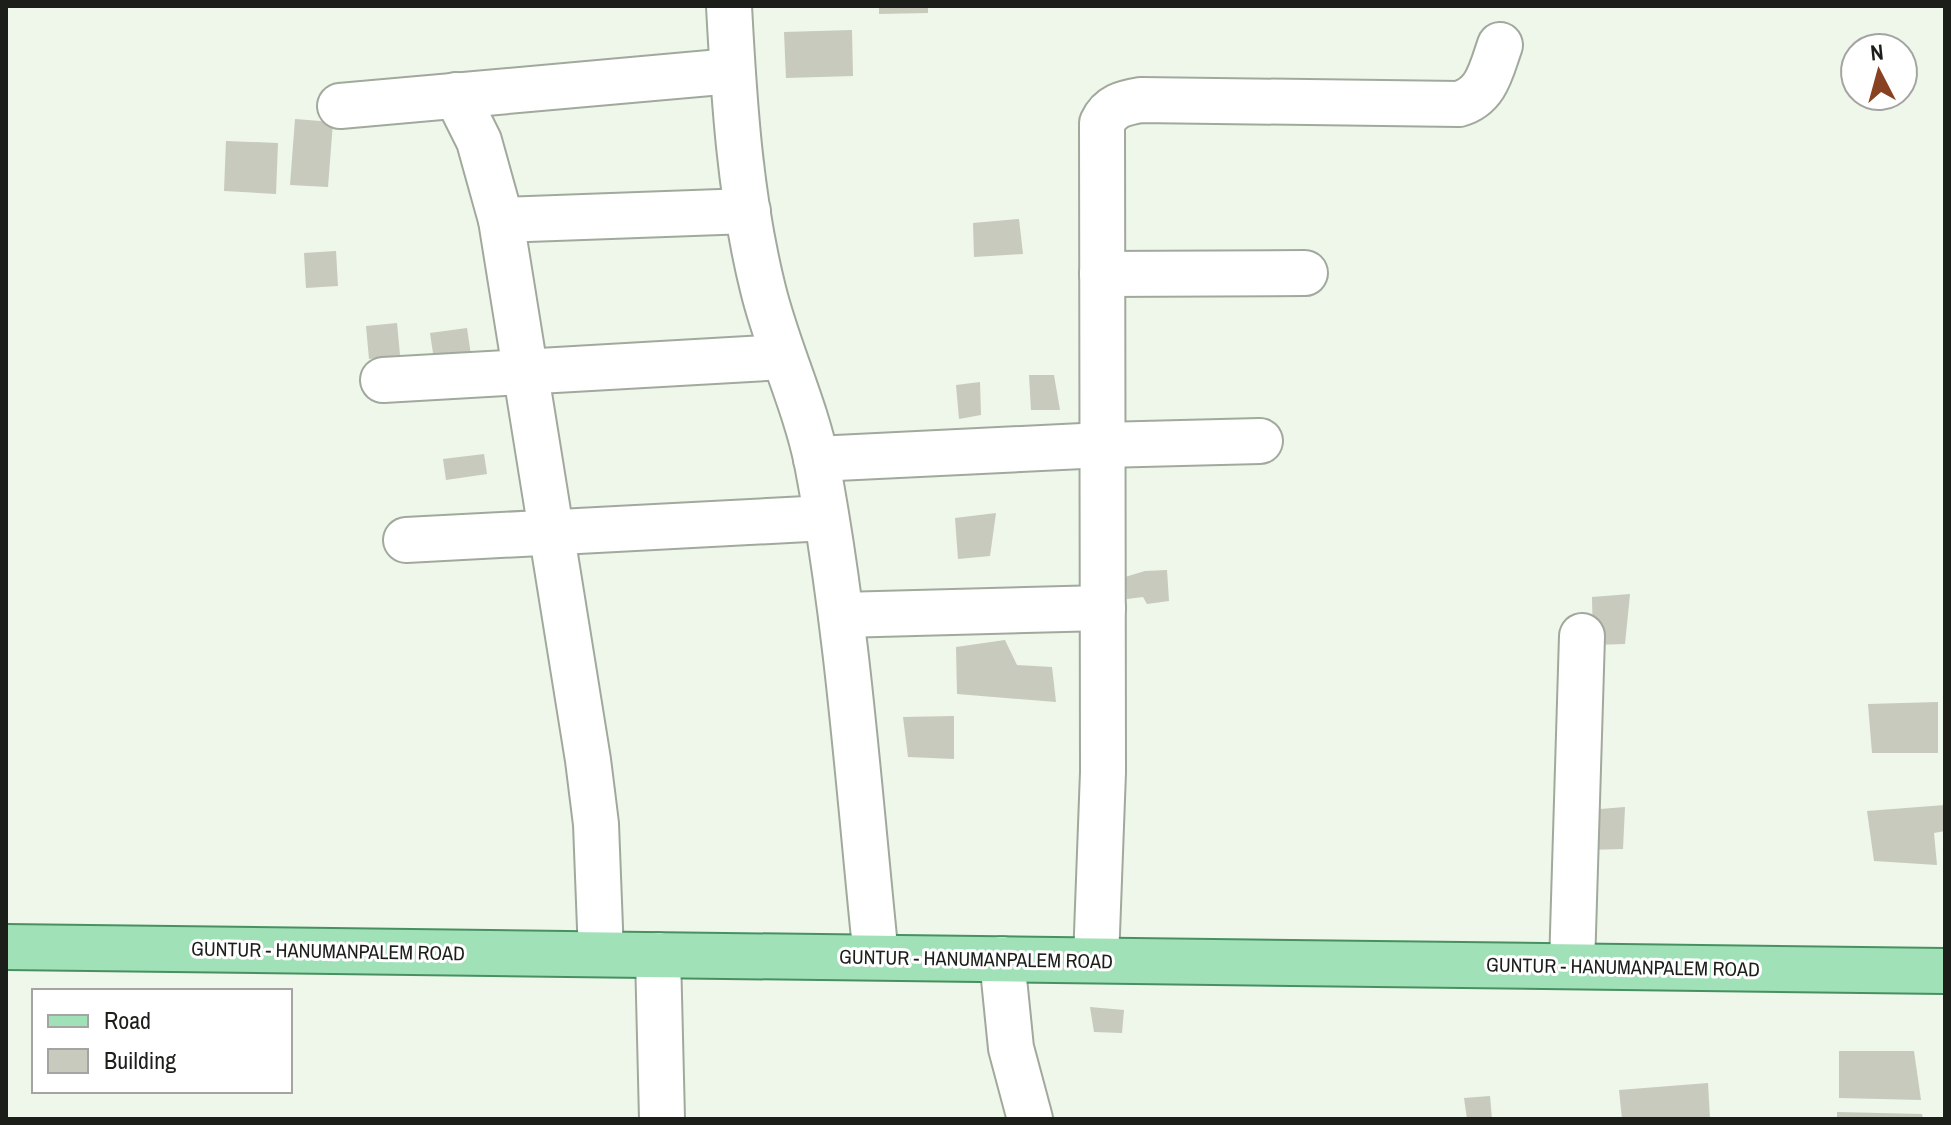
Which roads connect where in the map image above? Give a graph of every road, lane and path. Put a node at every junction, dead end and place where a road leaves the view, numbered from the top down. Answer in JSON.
{"nodes":[{"id":1,"x":729,"y":6,"type":"edge"},
{"id":2,"x":1500,"y":45,"type":"dead end"},
{"id":3,"x":732,"y":71,"type":"junction"},
{"id":4,"x":456,"y":95,"type":"junction"},
{"id":5,"x":340,"y":106,"type":"dead end"},
{"id":6,"x":748,"y":211,"type":"junction"},
{"id":7,"x":501,"y":220,"type":"junction"},
{"id":8,"x":1305,"y":273,"type":"dead end"},
{"id":9,"x":1102,"y":274,"type":"junction"},
{"id":10,"x":783,"y":357,"type":"junction"},
{"id":11,"x":524,"y":370,"type":"junction"},
{"id":12,"x":383,"y":380,"type":"dead end"},
{"id":13,"x":1260,"y":441,"type":"dead end"},
{"id":14,"x":1103,"y":445,"type":"junction"},
{"id":15,"x":816,"y":459,"type":"junction"},
{"id":16,"x":826,"y":518,"type":"junction"},
{"id":17,"x":552,"y":532,"type":"junction"},
{"id":18,"x":406,"y":540,"type":"dead end"},
{"id":19,"x":1103,"y":608,"type":"junction"},
{"id":20,"x":841,"y":615,"type":"junction"},
{"id":21,"x":1582,"y":636,"type":"dead end"},
{"id":22,"x":6,"y":947,"type":"edge"},
{"id":23,"x":601,"y":954,"type":"junction"},
{"id":24,"x":658,"y":955,"type":"junction"},
{"id":25,"x":876,"y":957,"type":"junction"},
{"id":26,"x":1002,"y":959,"type":"junction"},
{"id":27,"x":1096,"y":960,"type":"junction"},
{"id":28,"x":1572,"y":966,"type":"junction"},
{"id":29,"x":1945,"y":971,"type":"edge"},
{"id":30,"x":662,"y":1119,"type":"edge"},
{"id":31,"x":1030,"y":1119,"type":"edge"}],
"edges":[{"from":1,"to":3,"type":"street"},
{"from":2,"to":9,"type":"street"},
{"from":3,"to":4,"type":"street"},
{"from":3,"to":6,"type":"street"},
{"from":4,"to":5,"type":"street"},
{"from":4,"to":7,"type":"street"},
{"from":6,"to":7,"type":"street"},
{"from":6,"to":10,"type":"street"},
{"from":7,"to":11,"type":"street"},
{"from":8,"to":9,"type":"street"},
{"from":9,"to":14,"type":"street"},
{"from":10,"to":11,"type":"street"},
{"from":10,"to":15,"type":"street"},
{"from":11,"to":12,"type":"street"},
{"from":11,"to":17,"type":"street"},
{"from":13,"to":14,"type":"street"},
{"from":14,"to":15,"type":"street"},
{"from":14,"to":19,"type":"street"},
{"from":15,"to":16,"type":"street"},
{"from":16,"to":17,"type":"street"},
{"from":16,"to":20,"type":"street"},
{"from":17,"to":18,"type":"street"},
{"from":17,"to":23,"type":"street"},
{"from":19,"to":20,"type":"street"},
{"from":19,"to":27,"type":"street"},
{"from":20,"to":25,"type":"street"},
{"from":21,"to":28,"type":"street"},
{"from":22,"to":23,"type":"main road","name":"GUNTUR - HANUMANPALEM ROAD"},
{"from":23,"to":24,"type":"main road","name":"GUNTUR - HANUMANPALEM ROAD"},
{"from":24,"to":25,"type":"main road","name":"GUNTUR - HANUMANPALEM ROAD"},
{"from":24,"to":30,"type":"street"},
{"from":25,"to":26,"type":"main road","name":"GUNTUR - HANUMANPALEM ROAD"},
{"from":26,"to":27,"type":"main road","name":"GUNTUR - HANUMANPALEM ROAD"},
{"from":26,"to":31,"type":"street"},
{"from":27,"to":28,"type":"main road","name":"GUNTUR - HANUMANPALEM ROAD"},
{"from":28,"to":29,"type":"main road","name":"GUNTUR - HANUMANPALEM ROAD"}]}
